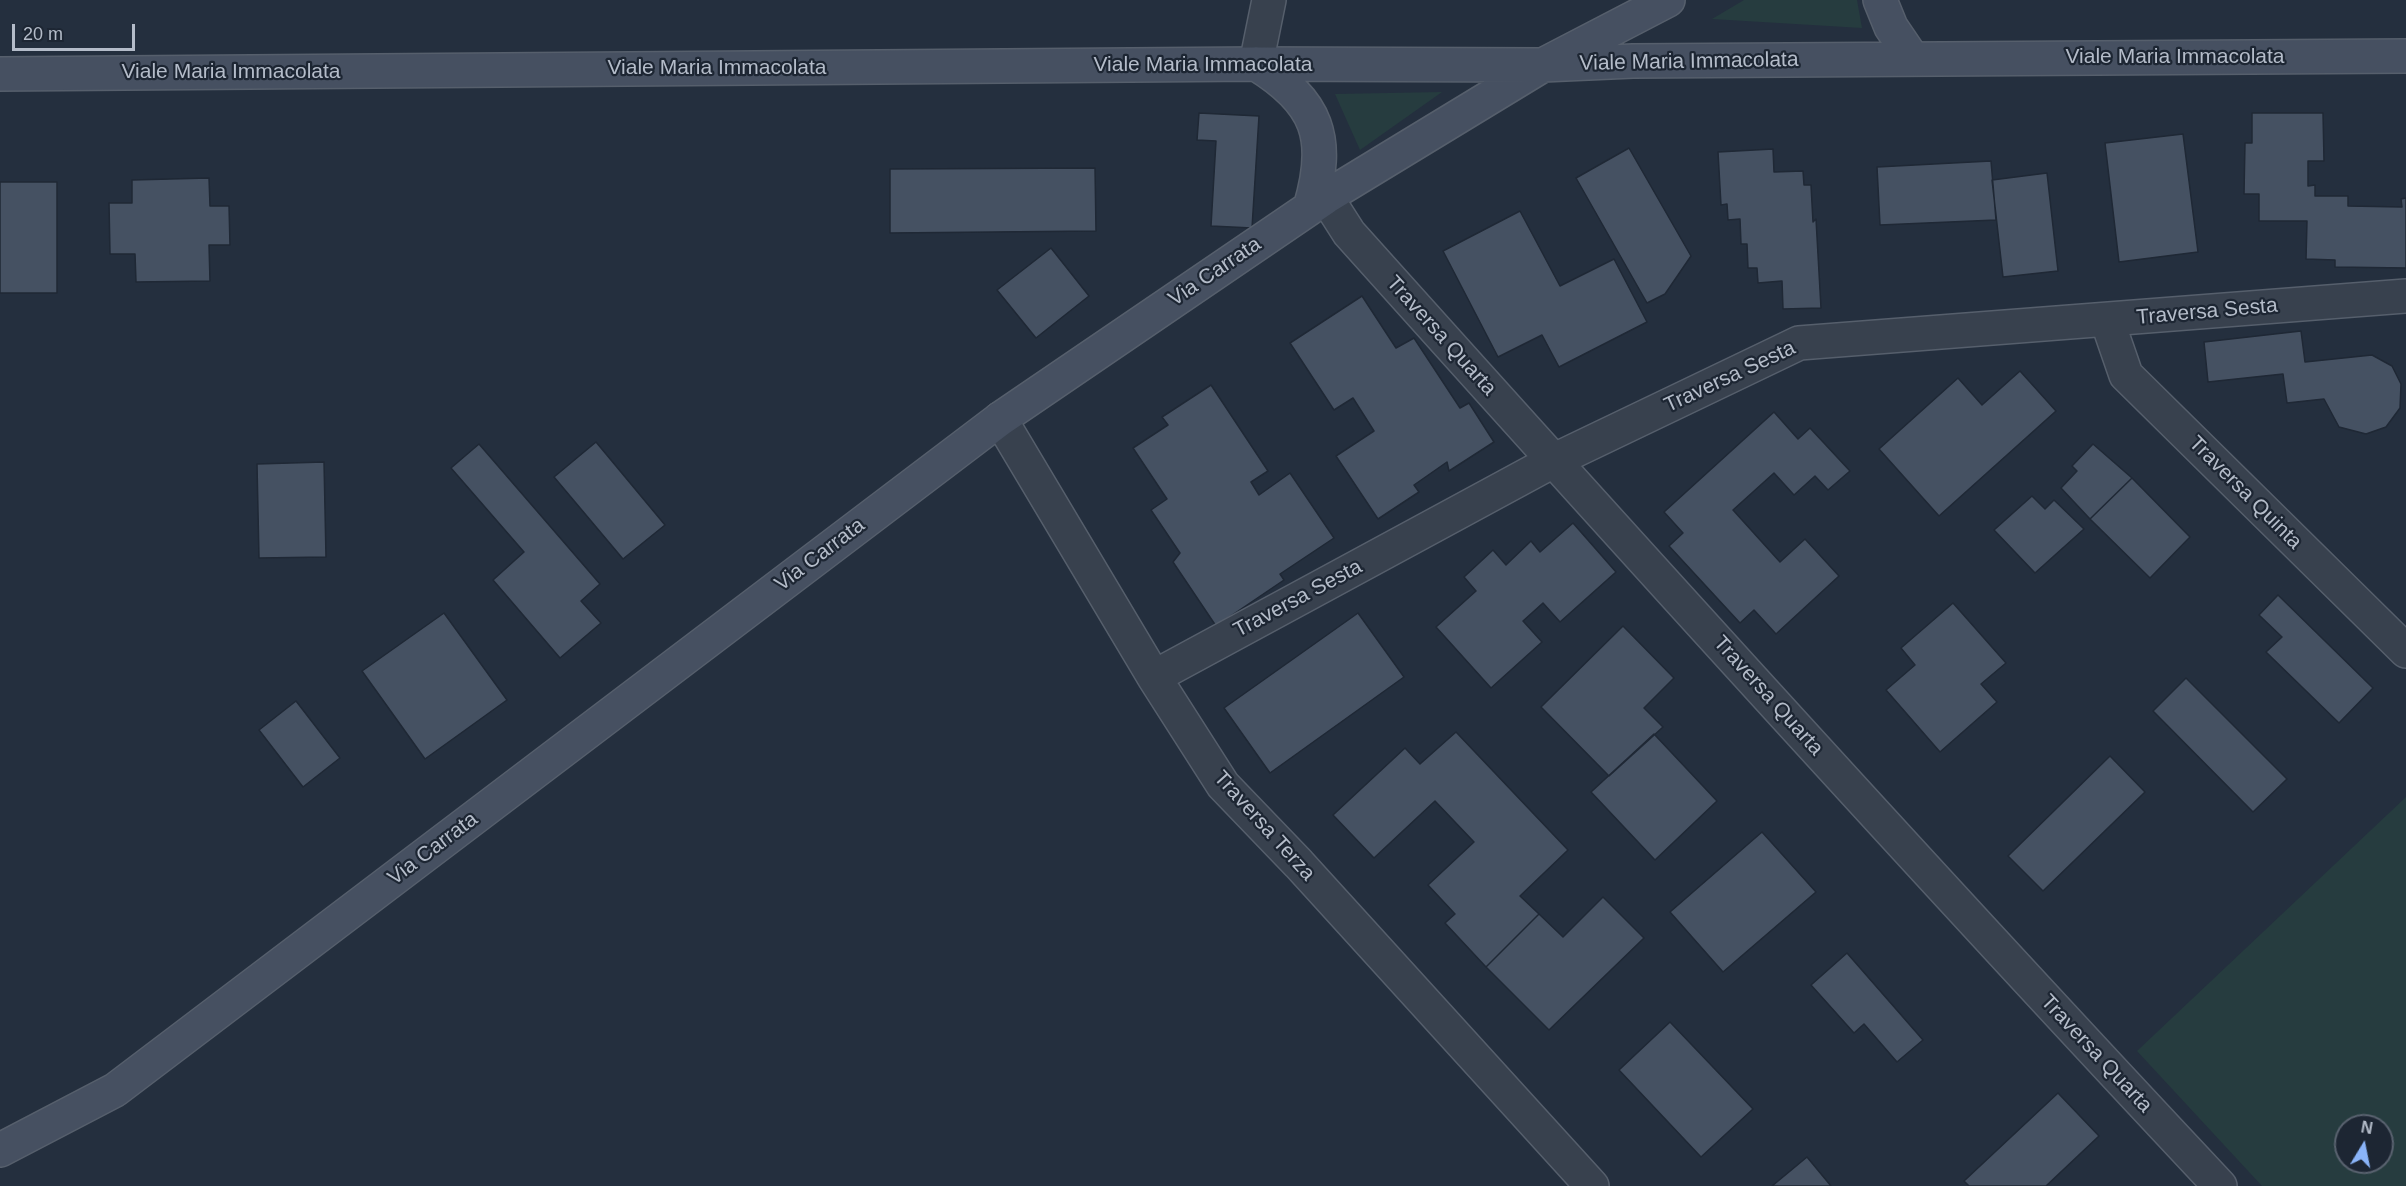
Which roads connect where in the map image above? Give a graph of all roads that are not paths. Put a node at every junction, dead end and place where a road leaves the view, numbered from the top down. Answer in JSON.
{"nodes":[{"id":1,"x":1269,"y":0,"type":"edge"},
{"id":2,"x":1668,"y":0,"type":"edge"},
{"id":3,"x":1880,"y":0,"type":"edge"},
{"id":4,"x":2406,"y":56,"type":"edge"},
{"id":5,"x":1912,"y":58,"type":"junction"},
{"id":6,"x":1256,"y":64,"type":"junction"},
{"id":7,"x":1543,"y":65,"type":"junction"},
{"id":8,"x":0,"y":74,"type":"edge"},
{"id":9,"x":1318,"y":202,"type":"junction"},
{"id":10,"x":2406,"y":296,"type":"edge"},
{"id":11,"x":2107,"y":320,"type":"junction"},
{"id":12,"x":1000,"y":419,"type":"junction"},
{"id":13,"x":1553,"y":461,"type":"junction"},
{"id":14,"x":2406,"y":651,"type":"edge"},
{"id":15,"x":1154,"y":677,"type":"junction"},
{"id":16,"x":0,"y":1150,"type":"edge"},
{"id":17,"x":1592,"y":1186,"type":"edge"},
{"id":18,"x":2220,"y":1186,"type":"edge"}],
"edges":[{"from":1,"to":6,"type":"street"},
{"from":2,"to":7,"type":"street","name":"Via Carrata"},
{"from":3,"to":5,"type":"street"},
{"from":4,"to":5,"type":"street","name":"Viale Maria Immacolata"},
{"from":5,"to":7,"type":"street","name":"Viale Maria Immacolata"},
{"from":6,"to":7,"type":"street","name":"Viale Maria Immacolata"},
{"from":6,"to":8,"type":"street","name":"Viale Maria Immacolata"},
{"from":6,"to":9,"type":"street"},
{"from":7,"to":9,"type":"street","name":"Via Carrata"},
{"from":9,"to":12,"type":"street","name":"Via Carrata"},
{"from":9,"to":13,"type":"street","name":"Traversa Quarta"},
{"from":10,"to":11,"type":"street","name":"Traversa Sesta"},
{"from":11,"to":13,"type":"street","name":"Traversa Sesta"},
{"from":11,"to":14,"type":"street","name":"Traversa Quinta"},
{"from":12,"to":15,"type":"street","name":"Traversa Terza"},
{"from":12,"to":16,"type":"street","name":"Via Carrata"},
{"from":13,"to":15,"type":"street","name":"Traversa Sesta"},
{"from":13,"to":18,"type":"street","name":"Traversa Quarta"},
{"from":15,"to":17,"type":"street","name":"Traversa Terza"}]}
